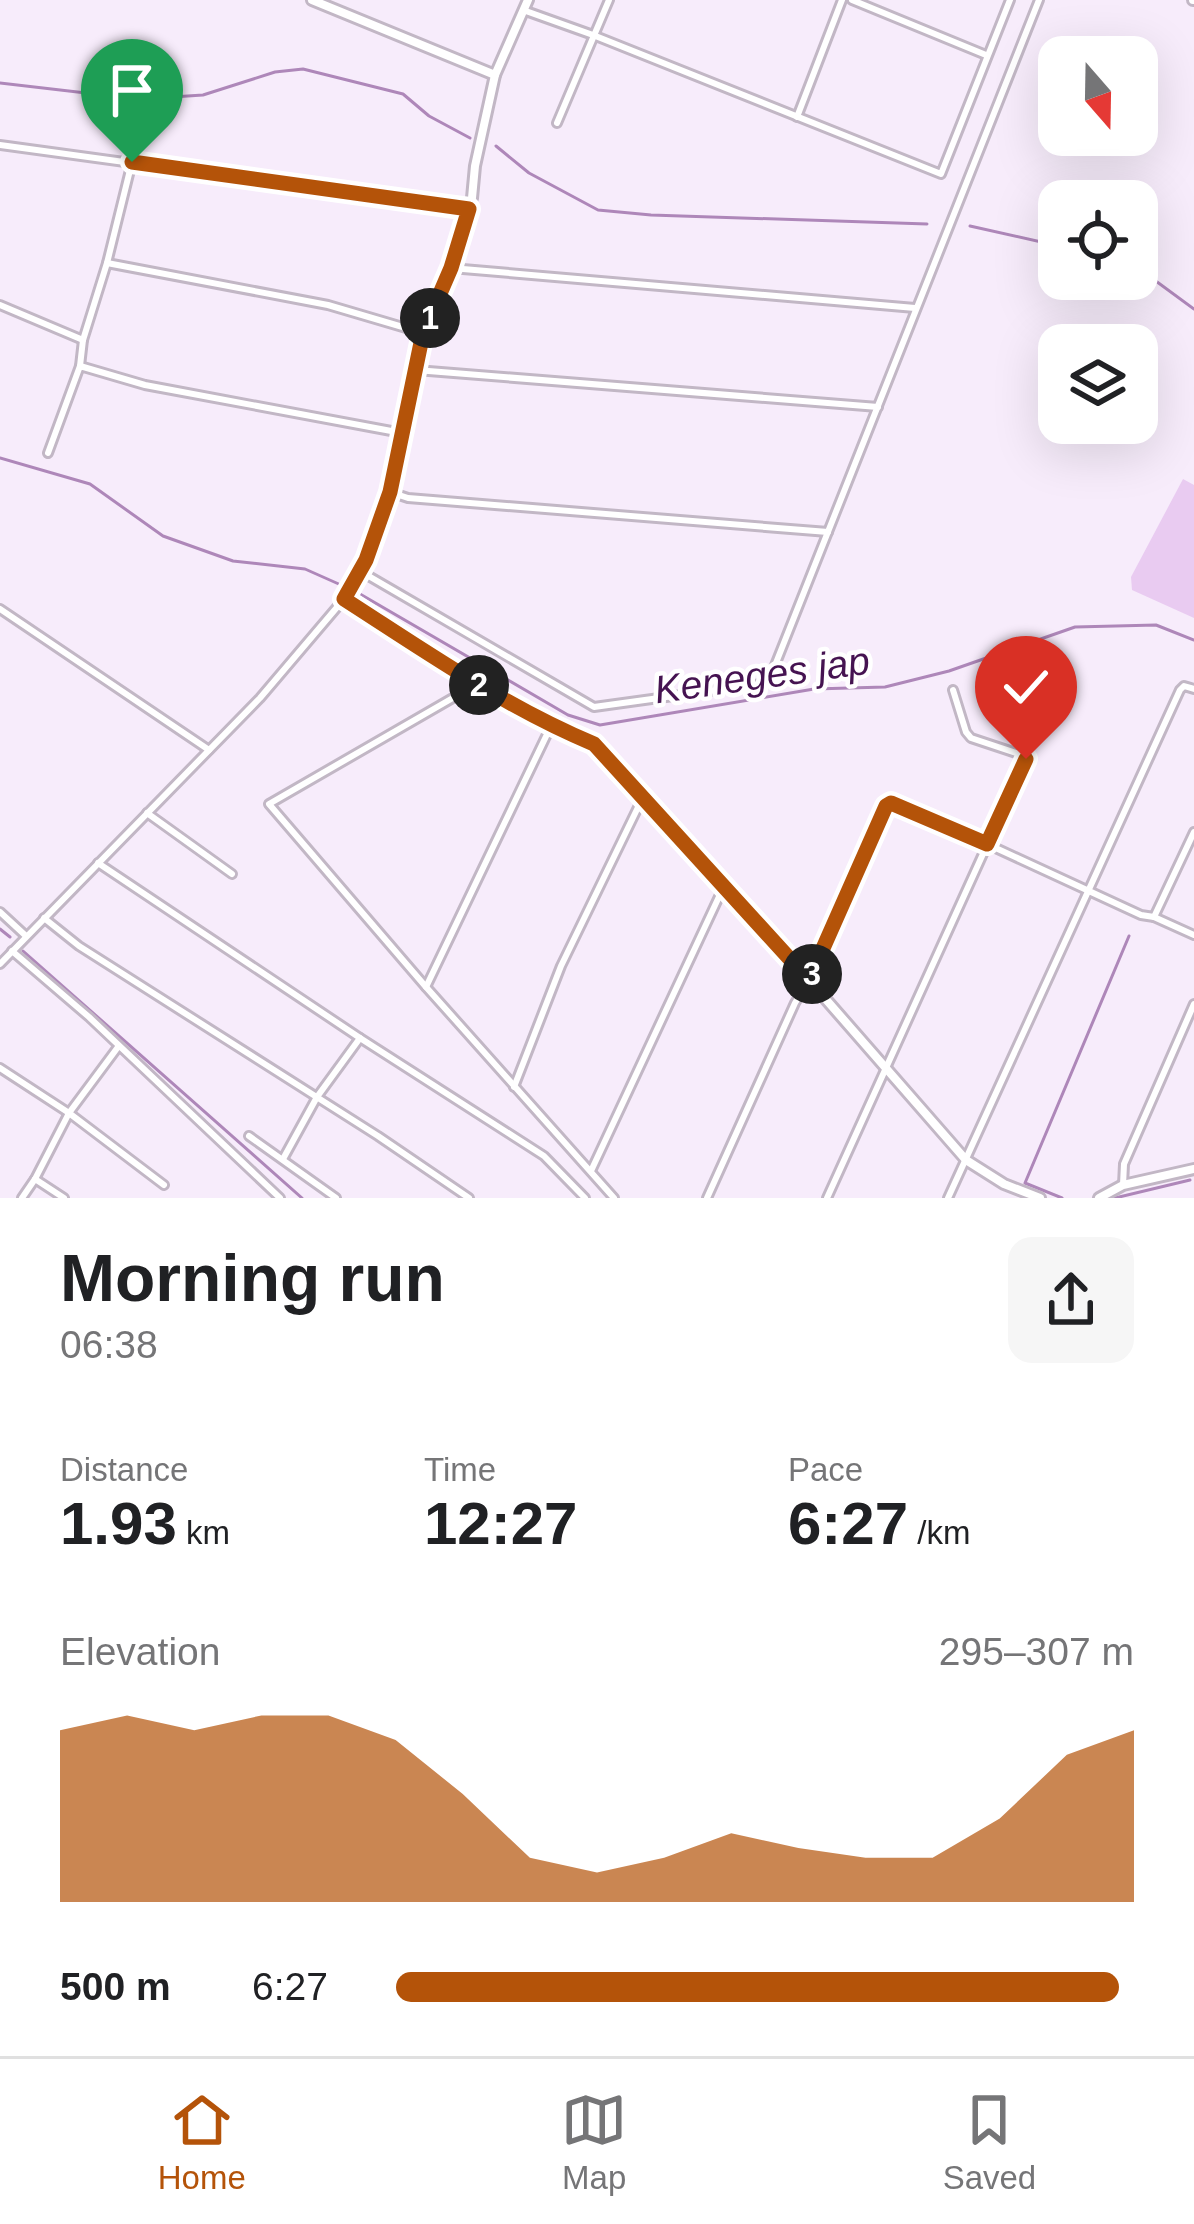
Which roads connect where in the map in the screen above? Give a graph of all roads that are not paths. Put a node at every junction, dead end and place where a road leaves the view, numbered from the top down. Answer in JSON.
{"nodes":[{"id":1,"x":312,"y":0,"type":"edge"},
{"id":2,"x":528,"y":0,"type":"edge"},
{"id":3,"x":608,"y":0,"type":"edge"},
{"id":4,"x":842,"y":0,"type":"edge"},
{"id":5,"x":852,"y":0,"type":"edge"},
{"id":6,"x":1010,"y":0,"type":"edge"},
{"id":7,"x":1039,"y":0,"type":"edge"},
{"id":8,"x":523,"y":10,"type":"junction"},
{"id":9,"x":593,"y":35,"type":"junction"},
{"id":10,"x":986,"y":55,"type":"junction"},
{"id":11,"x":495,"y":75,"type":"junction"},
{"id":12,"x":796,"y":117,"type":"junction"},
{"id":13,"x":557,"y":123,"type":"dead end"},
{"id":14,"x":0,"y":145,"type":"edge"},
{"id":15,"x":132,"y":162,"type":"junction"},
{"id":16,"x":469,"y":209,"type":"junction"},
{"id":17,"x":107,"y":263,"type":"junction"},
{"id":18,"x":451,"y":268,"type":"junction"},
{"id":19,"x":0,"y":305,"type":"edge"},
{"id":20,"x":915,"y":308,"type":"junction"},
{"id":21,"x":423,"y":333,"type":"junction"},
{"id":22,"x":83,"y":340,"type":"junction"},
{"id":23,"x":80,"y":366,"type":"junction"},
{"id":24,"x":416,"y":370,"type":"junction"},
{"id":25,"x":878,"y":406,"type":"junction"},
{"id":26,"x":402,"y":434,"type":"junction"},
{"id":27,"x":48,"y":453,"type":"dead end"},
{"id":28,"x":390,"y":492,"type":"junction"},
{"id":29,"x":830,"y":532,"type":"junction"},
{"id":30,"x":360,"y":571,"type":"junction"},
{"id":31,"x":344,"y":599,"type":"junction"},
{"id":32,"x":0,"y":609,"type":"edge"},
{"id":33,"x":477,"y":684,"type":"junction"},
{"id":34,"x":1192,"y":688,"type":"edge"},
{"id":35,"x":953,"y":690,"type":"dead end"},
{"id":36,"x":551,"y":726,"type":"junction"},
{"id":37,"x":209,"y":750,"type":"junction"},
{"id":38,"x":643,"y":796,"type":"junction"},
{"id":39,"x":147,"y":813,"type":"junction"},
{"id":40,"x":1194,"y":832,"type":"edge"},
{"id":41,"x":987,"y":844,"type":"junction"},
{"id":42,"x":98,"y":863,"type":"junction"},
{"id":43,"x":232,"y":874,"type":"dead end"},
{"id":44,"x":724,"y":886,"type":"junction"},
{"id":45,"x":1088,"y":892,"type":"junction"},
{"id":46,"x":0,"y":912,"type":"edge"},
{"id":47,"x":1154,"y":917,"type":"junction"},
{"id":48,"x":44,"y":918,"type":"junction"},
{"id":49,"x":1194,"y":935,"type":"edge"},
{"id":50,"x":26,"y":936,"type":"junction"},
{"id":51,"x":12,"y":951,"type":"junction"},
{"id":52,"x":0,"y":964,"type":"edge"},
{"id":53,"x":809,"y":980,"type":"junction"},
{"id":54,"x":426,"y":987,"type":"junction"},
{"id":55,"x":1194,"y":1004,"type":"edge"},
{"id":56,"x":360,"y":1038,"type":"junction"},
{"id":57,"x":118,"y":1046,"type":"junction"},
{"id":58,"x":0,"y":1068,"type":"edge"},
{"id":59,"x":884,"y":1070,"type":"junction"},
{"id":60,"x":514,"y":1087,"type":"junction"},
{"id":61,"x":317,"y":1097,"type":"junction"},
{"id":62,"x":69,"y":1113,"type":"junction"},
{"id":63,"x":249,"y":1136,"type":"dead end"},
{"id":64,"x":283,"y":1159,"type":"junction"},
{"id":65,"x":966,"y":1160,"type":"junction"},
{"id":66,"x":1194,"y":1169,"type":"edge"},
{"id":67,"x":590,"y":1172,"type":"junction"},
{"id":68,"x":35,"y":1179,"type":"junction"},
{"id":69,"x":164,"y":1185,"type":"dead end"},
{"id":70,"x":1123,"y":1185,"type":"junction"},
{"id":71,"x":22,"y":1198,"type":"edge"},
{"id":72,"x":64,"y":1198,"type":"edge"},
{"id":73,"x":280,"y":1198,"type":"edge"},
{"id":74,"x":336,"y":1198,"type":"edge"},
{"id":75,"x":469,"y":1198,"type":"edge"},
{"id":76,"x":584,"y":1198,"type":"edge"},
{"id":77,"x":614,"y":1198,"type":"edge"},
{"id":78,"x":707,"y":1198,"type":"edge"},
{"id":79,"x":827,"y":1198,"type":"edge"},
{"id":80,"x":948,"y":1198,"type":"edge"},
{"id":81,"x":1040,"y":1198,"type":"edge"},
{"id":82,"x":1099,"y":1198,"type":"edge"}],
"edges":[{"from":1,"to":11,"type":"street"},
{"from":2,"to":8,"type":"street"},
{"from":3,"to":9,"type":"street"},
{"from":4,"to":12,"type":"street"},
{"from":5,"to":10,"type":"street"},
{"from":6,"to":10,"type":"street"},
{"from":7,"to":20,"type":"street"},
{"from":8,"to":9,"type":"street"},
{"from":8,"to":11,"type":"street"},
{"from":9,"to":12,"type":"street"},
{"from":9,"to":13,"type":"street"},
{"from":10,"to":12,"type":"street"},
{"from":11,"to":16,"type":"street"},
{"from":14,"to":15,"type":"street"},
{"from":15,"to":16,"type":"street"},
{"from":15,"to":17,"type":"street"},
{"from":16,"to":18,"type":"street"},
{"from":17,"to":21,"type":"street"},
{"from":17,"to":22,"type":"street"},
{"from":18,"to":20,"type":"street"},
{"from":18,"to":21,"type":"street"},
{"from":19,"to":22,"type":"street"},
{"from":20,"to":25,"type":"street"},
{"from":21,"to":24,"type":"street"},
{"from":22,"to":23,"type":"street"},
{"from":23,"to":26,"type":"street"},
{"from":23,"to":27,"type":"street"},
{"from":24,"to":25,"type":"street"},
{"from":24,"to":26,"type":"street"},
{"from":25,"to":29,"type":"street"},
{"from":26,"to":28,"type":"street"},
{"from":28,"to":29,"type":"street"},
{"from":28,"to":30,"type":"street"},
{"from":29,"to":30,"type":"street"},
{"from":30,"to":31,"type":"street"},
{"from":31,"to":33,"type":"street"},
{"from":31,"to":37,"type":"street"},
{"from":32,"to":37,"type":"street"},
{"from":33,"to":36,"type":"street"},
{"from":33,"to":54,"type":"street"},
{"from":34,"to":45,"type":"street"},
{"from":35,"to":41,"type":"street"},
{"from":36,"to":38,"type":"street"},
{"from":36,"to":54,"type":"street"},
{"from":37,"to":39,"type":"street"},
{"from":38,"to":44,"type":"street"},
{"from":38,"to":60,"type":"street"},
{"from":39,"to":42,"type":"street"},
{"from":39,"to":43,"type":"street"},
{"from":40,"to":47,"type":"street"},
{"from":41,"to":45,"type":"street"},
{"from":41,"to":53,"type":"street"},
{"from":41,"to":59,"type":"street"},
{"from":42,"to":48,"type":"street"},
{"from":42,"to":56,"type":"street"},
{"from":44,"to":53,"type":"street"},
{"from":44,"to":67,"type":"street"},
{"from":45,"to":47,"type":"street"},
{"from":45,"to":65,"type":"street"},
{"from":46,"to":50,"type":"street"},
{"from":47,"to":49,"type":"street"},
{"from":48,"to":50,"type":"street"},
{"from":48,"to":61,"type":"street"},
{"from":50,"to":51,"type":"street"},
{"from":51,"to":52,"type":"street"},
{"from":51,"to":57,"type":"street"},
{"from":53,"to":59,"type":"street"},
{"from":53,"to":78,"type":"street"},
{"from":54,"to":60,"type":"street"},
{"from":55,"to":70,"type":"street"},
{"from":56,"to":61,"type":"street"},
{"from":56,"to":76,"type":"street"},
{"from":57,"to":62,"type":"street"},
{"from":57,"to":73,"type":"street"},
{"from":58,"to":62,"type":"street"},
{"from":59,"to":65,"type":"street"},
{"from":59,"to":79,"type":"street"},
{"from":60,"to":67,"type":"street"},
{"from":61,"to":64,"type":"street"},
{"from":61,"to":75,"type":"street"},
{"from":62,"to":68,"type":"street"},
{"from":62,"to":69,"type":"street"},
{"from":63,"to":64,"type":"street"},
{"from":64,"to":74,"type":"street"},
{"from":65,"to":80,"type":"street"},
{"from":65,"to":81,"type":"street"},
{"from":66,"to":70,"type":"street"},
{"from":67,"to":77,"type":"street"},
{"from":68,"to":71,"type":"street"},
{"from":68,"to":72,"type":"street"},
{"from":70,"to":82,"type":"street"}]}
